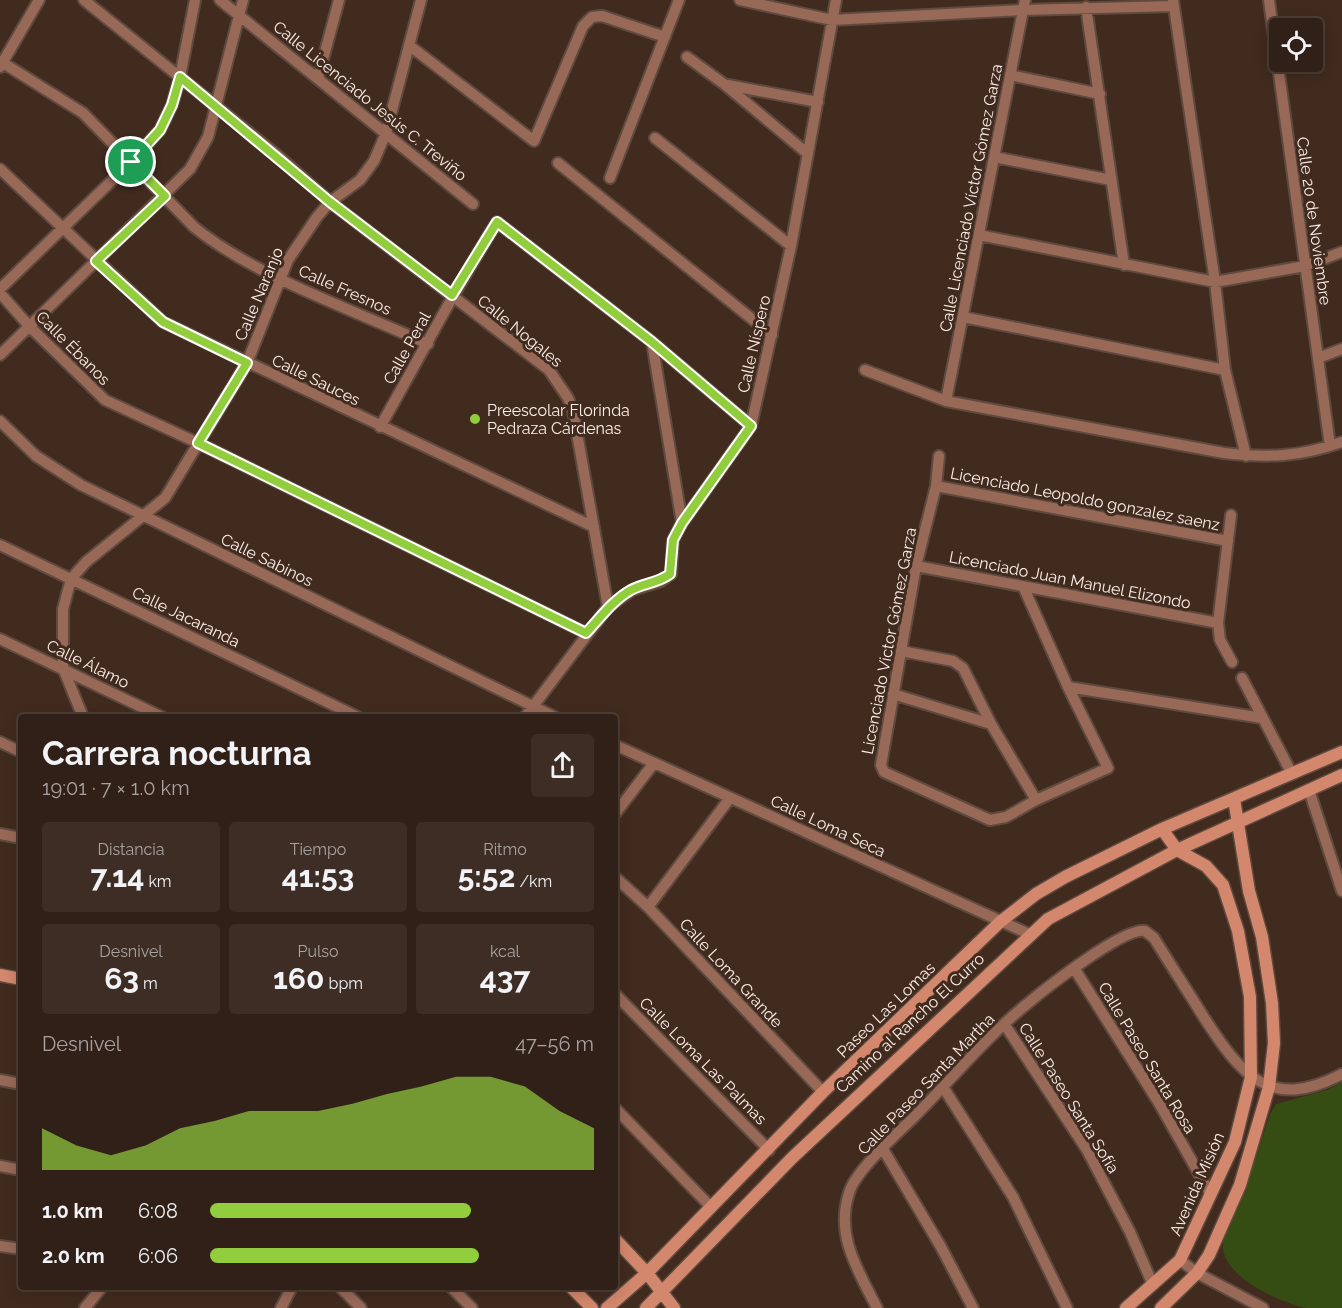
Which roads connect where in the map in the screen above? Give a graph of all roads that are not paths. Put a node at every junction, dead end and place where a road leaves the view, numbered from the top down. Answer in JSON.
{"nodes":[{"id":1,"x":39,"y":0,"type":"edge"},
{"id":2,"x":84,"y":0,"type":"edge"},
{"id":3,"x":195,"y":0,"type":"edge"},
{"id":4,"x":220,"y":0,"type":"edge"},
{"id":5,"x":243,"y":0,"type":"edge"},
{"id":6,"x":339,"y":0,"type":"edge"},
{"id":7,"x":421,"y":0,"type":"edge"},
{"id":8,"x":680,"y":0,"type":"edge"},
{"id":9,"x":740,"y":0,"type":"edge"},
{"id":10,"x":836,"y":0,"type":"edge"},
{"id":11,"x":1269,"y":0,"type":"edge"},
{"id":12,"x":1173,"y":3,"type":"edge"},
{"id":13,"x":1024,"y":5,"type":"edge"},
{"id":14,"x":1086,"y":7,"type":"junction"},
{"id":15,"x":240,"y":16,"type":"junction"},
{"id":16,"x":832,"y":20,"type":"junction"},
{"id":17,"x":665,"y":37,"type":"junction"},
{"id":18,"x":410,"y":46,"type":"junction"},
{"id":19,"x":687,"y":57,"type":"dead end"},
{"id":20,"x":1,"y":64,"type":"edge"},
{"id":21,"x":1010,"y":75,"type":"junction"},
{"id":22,"x":180,"y":77,"type":"junction"},
{"id":23,"x":318,"y":78,"type":"junction"},
{"id":24,"x":724,"y":84,"type":"junction"},
{"id":25,"x":1100,"y":94,"type":"junction"},
{"id":26,"x":818,"y":102,"type":"junction"},
{"id":27,"x":218,"y":108,"type":"junction"},
{"id":28,"x":386,"y":133,"type":"junction"},
{"id":29,"x":655,"y":138,"type":"dead end"},
{"id":30,"x":808,"y":154,"type":"junction"},
{"id":31,"x":994,"y":157,"type":"junction"},
{"id":32,"x":131,"y":162,"type":"junction"},
{"id":33,"x":558,"y":163,"type":"dead end"},
{"id":34,"x":0,"y":170,"type":"edge"},
{"id":35,"x":610,"y":178,"type":"dead end"},
{"id":36,"x":1111,"y":180,"type":"junction"},
{"id":37,"x":165,"y":196,"type":"junction"},
{"id":38,"x":330,"y":202,"type":"junction"},
{"id":39,"x":473,"y":204,"type":"dead end"},
{"id":40,"x":64,"y":228,"type":"junction"},
{"id":41,"x":979,"y":235,"type":"junction"},
{"id":42,"x":790,"y":246,"type":"junction"},
{"id":43,"x":1342,"y":252,"type":"edge"},
{"id":44,"x":96,"y":261,"type":"junction"},
{"id":45,"x":1124,"y":265,"type":"junction"},
{"id":46,"x":1305,"y":266,"type":"junction"},
{"id":47,"x":281,"y":278,"type":"junction"},
{"id":48,"x":1215,"y":282,"type":"junction"},
{"id":49,"x":0,"y":291,"type":"edge"},
{"id":50,"x":452,"y":295,"type":"junction"},
{"id":51,"x":963,"y":317,"type":"junction"},
{"id":52,"x":29,"y":326,"type":"junction"},
{"id":53,"x":772,"y":335,"type":"junction"},
{"id":54,"x":652,"y":342,"type":"junction"},
{"id":55,"x":428,"y":344,"type":"junction"},
{"id":56,"x":1342,"y":349,"type":"edge"},
{"id":57,"x":0,"y":355,"type":"edge"},
{"id":58,"x":1318,"y":358,"type":"junction"},
{"id":59,"x":247,"y":363,"type":"junction"},
{"id":60,"x":865,"y":370,"type":"dead end"},
{"id":61,"x":1225,"y":370,"type":"junction"},
{"id":62,"x":946,"y":401,"type":"junction"},
{"id":63,"x":0,"y":421,"type":"edge"},
{"id":64,"x":751,"y":426,"type":"junction"},
{"id":65,"x":380,"y":427,"type":"junction"},
{"id":66,"x":1342,"y":442,"type":"edge"},
{"id":67,"x":198,"y":443,"type":"junction"},
{"id":68,"x":1330,"y":446,"type":"junction"},
{"id":69,"x":939,"y":456,"type":"dead end"},
{"id":70,"x":1246,"y":456,"type":"junction"},
{"id":71,"x":936,"y":486,"type":"junction"},
{"id":72,"x":1231,"y":515,"type":"dead end"},
{"id":73,"x":144,"y":516,"type":"junction"},
{"id":74,"x":682,"y":523,"type":"junction"},
{"id":75,"x":594,"y":527,"type":"junction"},
{"id":76,"x":1228,"y":541,"type":"junction"},
{"id":77,"x":0,"y":545,"type":"edge"},
{"id":78,"x":916,"y":566,"type":"junction"},
{"id":79,"x":71,"y":579,"type":"junction"},
{"id":80,"x":1023,"y":586,"type":"junction"},
{"id":81,"x":609,"y":607,"type":"junction"},
{"id":82,"x":1218,"y":623,"type":"junction"},
{"id":83,"x":586,"y":633,"type":"junction"},
{"id":84,"x":0,"y":639,"type":"edge"},
{"id":85,"x":901,"y":651,"type":"junction"},
{"id":86,"x":1232,"y":662,"type":"dead end"},
{"id":87,"x":63,"y":668,"type":"junction"},
{"id":88,"x":1242,"y":678,"type":"dead end"},
{"id":89,"x":1068,"y":687,"type":"junction"},
{"id":90,"x":893,"y":694,"type":"junction"},
{"id":91,"x":533,"y":707,"type":"junction"},
{"id":92,"x":82,"y":714,"type":"edge"},
{"id":93,"x":156,"y":714,"type":"edge"},
{"id":94,"x":352,"y":714,"type":"edge"},
{"id":95,"x":527,"y":714,"type":"edge"},
{"id":96,"x":548,"y":714,"type":"edge"},
{"id":97,"x":1263,"y":718,"type":"junction"},
{"id":98,"x":991,"y":724,"type":"junction"},
{"id":99,"x":0,"y":741,"type":"edge"},
{"id":100,"x":618,"y":746,"type":"edge"},
{"id":101,"x":18,"y":750,"type":"edge"},
{"id":102,"x":1342,"y":752,"type":"edge"},
{"id":103,"x":654,"y":763,"type":"junction"},
{"id":104,"x":1292,"y":774,"type":"junction"},
{"id":105,"x":1342,"y":775,"type":"edge"},
{"id":106,"x":1274,"y":782,"type":"junction"},
{"id":107,"x":1309,"y":790,"type":"junction"},
{"id":108,"x":730,"y":798,"type":"junction"},
{"id":109,"x":1234,"y":799,"type":"junction"},
{"id":110,"x":1036,"y":800,"type":"junction"},
{"id":111,"x":1281,"y":802,"type":"junction"},
{"id":112,"x":618,"y":810,"type":"edge"},
{"id":113,"x":1239,"y":820,"type":"junction"},
{"id":114,"x":1162,"y":829,"type":"junction"},
{"id":115,"x":0,"y":834,"type":"edge"},
{"id":116,"x":18,"y":837,"type":"edge"},
{"id":117,"x":1177,"y":849,"type":"junction"},
{"id":118,"x":1338,"y":865,"type":"edge"},
{"id":119,"x":618,"y":880,"type":"edge"},
{"id":120,"x":1342,"y":891,"type":"edge"},
{"id":121,"x":648,"y":907,"type":"junction"},
{"id":122,"x":1000,"y":922,"type":"junction"},
{"id":123,"x":1029,"y":934,"type":"junction"},
{"id":124,"x":1074,"y":968,"type":"junction"},
{"id":125,"x":0,"y":975,"type":"edge"},
{"id":126,"x":18,"y":978,"type":"edge"},
{"id":127,"x":618,"y":997,"type":"edge"},
{"id":128,"x":1005,"y":1025,"type":"junction"},
{"id":129,"x":1342,"y":1074,"type":"edge"},
{"id":130,"x":1251,"y":1077,"type":"junction"},
{"id":131,"x":0,"y":1080,"type":"edge"},
{"id":132,"x":18,"y":1083,"type":"edge"},
{"id":133,"x":943,"y":1087,"type":"junction"},
{"id":134,"x":1269,"y":1087,"type":"junction"},
{"id":135,"x":823,"y":1092,"type":"junction"},
{"id":136,"x":618,"y":1111,"type":"edge"},
{"id":137,"x":882,"y":1149,"type":"junction"},
{"id":138,"x":770,"y":1150,"type":"junction"},
{"id":139,"x":0,"y":1166,"type":"edge"},
{"id":140,"x":18,"y":1169,"type":"edge"},
{"id":141,"x":1211,"y":1196,"type":"junction"},
{"id":142,"x":710,"y":1206,"type":"junction"},
{"id":143,"x":618,"y":1242,"type":"edge"},
{"id":144,"x":0,"y":1246,"type":"edge"},
{"id":145,"x":18,"y":1249,"type":"edge"},
{"id":146,"x":1180,"y":1260,"type":"junction"},
{"id":147,"x":647,"y":1273,"type":"junction"},
{"id":148,"x":1197,"y":1273,"type":"junction"},
{"id":149,"x":1153,"y":1285,"type":"junction"},
{"id":150,"x":100,"y":1290,"type":"edge"},
{"id":151,"x":290,"y":1290,"type":"edge"},
{"id":152,"x":343,"y":1290,"type":"edge"},
{"id":153,"x":454,"y":1290,"type":"edge"},
{"id":154,"x":574,"y":1290,"type":"edge"},
{"id":155,"x":662,"y":1291,"type":"junction"},
{"id":156,"x":1260,"y":1307,"type":"edge"},
{"id":157,"x":85,"y":1308,"type":"edge"},
{"id":158,"x":281,"y":1308,"type":"edge"},
{"id":159,"x":361,"y":1308,"type":"edge"},
{"id":160,"x":472,"y":1308,"type":"edge"},
{"id":161,"x":592,"y":1308,"type":"edge"},
{"id":162,"x":607,"y":1308,"type":"edge"},
{"id":163,"x":646,"y":1308,"type":"edge"},
{"id":164,"x":674,"y":1308,"type":"edge"},
{"id":165,"x":877,"y":1308,"type":"edge"},
{"id":166,"x":973,"y":1308,"type":"edge"},
{"id":167,"x":1067,"y":1308,"type":"edge"},
{"id":168,"x":1126,"y":1308,"type":"edge"},
{"id":169,"x":1161,"y":1308,"type":"edge"}],
"edges":[{"from":1,"to":20,"type":"street"},
{"from":2,"to":22,"type":"street","name":"Calle Nogales"},
{"from":3,"to":22,"type":"street"},
{"from":4,"to":15,"type":"street","name":"Calle Licenciado Jesús C. Treviño"},
{"from":5,"to":15,"type":"street"},
{"from":6,"to":23,"type":"street"},
{"from":7,"to":18,"type":"street","name":"Calle Naranjo"},
{"from":8,"to":17,"type":"street"},
{"from":9,"to":16,"type":"street"},
{"from":10,"to":16,"type":"street","name":"Calle Níspero"},
{"from":11,"to":46,"type":"street","name":"Calle 20 de Noviembre"},
{"from":12,"to":14,"type":"street"},
{"from":12,"to":48,"type":"street"},
{"from":13,"to":14,"type":"street"},
{"from":13,"to":16,"type":"street"},
{"from":13,"to":21,"type":"street","name":"Calle Licenciado Víctor Gómez Garza"},
{"from":14,"to":25,"type":"street"},
{"from":15,"to":23,"type":"street","name":"Calle Licenciado Jesús C. Treviño"},
{"from":15,"to":27,"type":"street"},
{"from":16,"to":26,"type":"street","name":"Calle Níspero"},
{"from":17,"to":18,"type":"street"},
{"from":17,"to":35,"type":"street"},
{"from":18,"to":28,"type":"street","name":"Calle Naranjo"},
{"from":19,"to":24,"type":"street"},
{"from":20,"to":32,"type":"street","name":"Calle Fresnos"},
{"from":21,"to":25,"type":"street"},
{"from":21,"to":31,"type":"street","name":"Calle Licenciado Víctor Gómez Garza"},
{"from":22,"to":27,"type":"street","name":"Calle Nogales"},
{"from":22,"to":32,"type":"street"},
{"from":23,"to":28,"type":"street","name":"Calle Licenciado Jesús C. Treviño"},
{"from":24,"to":26,"type":"street"},
{"from":24,"to":30,"type":"street"},
{"from":25,"to":36,"type":"street"},
{"from":26,"to":30,"type":"street","name":"Calle Níspero"},
{"from":27,"to":37,"type":"street"},
{"from":27,"to":38,"type":"street","name":"Calle Nogales"},
{"from":28,"to":38,"type":"street","name":"Calle Naranjo"},
{"from":28,"to":39,"type":"street","name":"Calle Licenciado Jesús C. Treviño"},
{"from":29,"to":42,"type":"street"},
{"from":30,"to":42,"type":"street","name":"Calle Níspero"},
{"from":31,"to":36,"type":"street"},
{"from":31,"to":41,"type":"street","name":"Calle Licenciado Víctor Gómez Garza"},
{"from":32,"to":37,"type":"street","name":"Calle Fresnos"},
{"from":32,"to":40,"type":"street"},
{"from":33,"to":53,"type":"street"},
{"from":34,"to":40,"type":"street","name":"Calle Sauces"},
{"from":36,"to":45,"type":"street"},
{"from":37,"to":44,"type":"street"},
{"from":37,"to":47,"type":"street","name":"Calle Fresnos"},
{"from":38,"to":47,"type":"street","name":"Calle Naranjo"},
{"from":38,"to":50,"type":"street","name":"Calle Nogales"},
{"from":40,"to":44,"type":"street","name":"Calle Sauces"},
{"from":40,"to":49,"type":"street"},
{"from":41,"to":45,"type":"street"},
{"from":41,"to":51,"type":"street","name":"Calle Licenciado Víctor Gómez Garza"},
{"from":42,"to":53,"type":"street","name":"Calle Níspero"},
{"from":43,"to":46,"type":"street"},
{"from":44,"to":52,"type":"street"},
{"from":44,"to":59,"type":"street","name":"Calle Sauces"},
{"from":45,"to":48,"type":"street"},
{"from":46,"to":48,"type":"street"},
{"from":46,"to":58,"type":"street","name":"Calle 20 de Noviembre"},
{"from":47,"to":55,"type":"street","name":"Calle Fresnos"},
{"from":47,"to":59,"type":"street","name":"Calle Naranjo"},
{"from":48,"to":61,"type":"street"},
{"from":49,"to":52,"type":"street","name":"Calle Ébanos"},
{"from":50,"to":54,"type":"street","name":"Calle Peral"},
{"from":50,"to":55,"type":"street","name":"Calle Peral"},
{"from":50,"to":75,"type":"street","name":"Calle Nogales"},
{"from":51,"to":61,"type":"street"},
{"from":51,"to":62,"type":"street","name":"Calle Licenciado Víctor Gómez Garza"},
{"from":52,"to":57,"type":"street"},
{"from":52,"to":67,"type":"street","name":"Calle Ébanos"},
{"from":53,"to":64,"type":"street","name":"Calle Níspero"},
{"from":54,"to":64,"type":"street"},
{"from":54,"to":74,"type":"street"},
{"from":55,"to":65,"type":"street","name":"Calle Peral"},
{"from":56,"to":58,"type":"street"},
{"from":58,"to":68,"type":"street","name":"Calle 20 de Noviembre"},
{"from":59,"to":65,"type":"street","name":"Calle Sauces"},
{"from":59,"to":67,"type":"street","name":"Calle Naranjo"},
{"from":60,"to":62,"type":"street"},
{"from":61,"to":70,"type":"street"},
{"from":62,"to":70,"type":"street"},
{"from":63,"to":73,"type":"street","name":"Calle Sabinos"},
{"from":64,"to":74,"type":"street","name":"Calle Níspero"},
{"from":65,"to":75,"type":"street","name":"Calle Sauces"},
{"from":66,"to":68,"type":"street"},
{"from":67,"to":73,"type":"street","name":"Calle Naranjo"},
{"from":67,"to":83,"type":"street","name":"Calle Ébanos"},
{"from":68,"to":70,"type":"street"},
{"from":69,"to":71,"type":"street","name":"Licenciado Victor Gómez Garza"},
{"from":71,"to":76,"type":"street","name":"Licenciado Leopoldo gonzalez saenz"},
{"from":71,"to":78,"type":"street","name":"Licenciado Victor Gómez Garza"},
{"from":72,"to":76,"type":"street"},
{"from":73,"to":79,"type":"street","name":"Calle Naranjo"},
{"from":73,"to":91,"type":"street","name":"Calle Sabinos"},
{"from":74,"to":81,"type":"street","name":"Calle Níspero"},
{"from":75,"to":81,"type":"street","name":"Calle Nogales"},
{"from":76,"to":82,"type":"street"},
{"from":77,"to":79,"type":"street","name":"Calle Jacaranda"},
{"from":78,"to":80,"type":"street","name":"Licenciado Juan Manuel Elizondo"},
{"from":78,"to":85,"type":"street","name":"Licenciado Victor Gómez Garza"},
{"from":79,"to":87,"type":"street","name":"Calle Naranjo"},
{"from":79,"to":94,"type":"street","name":"Calle Jacaranda"},
{"from":80,"to":82,"type":"street","name":"Licenciado Juan Manuel Elizondo"},
{"from":80,"to":89,"type":"street"},
{"from":81,"to":83,"type":"street","name":"Calle Níspero"},
{"from":82,"to":86,"type":"street"},
{"from":83,"to":91,"type":"street","name":"Calle Níspero"},
{"from":84,"to":87,"type":"street","name":"Calle Álamo"},
{"from":85,"to":90,"type":"street","name":"Licenciado Victor Gómez Garza"},
{"from":85,"to":98,"type":"street"},
{"from":87,"to":92,"type":"street","name":"Calle Naranjo"},
{"from":87,"to":93,"type":"street","name":"Calle Álamo"},
{"from":88,"to":97,"type":"street"},
{"from":89,"to":97,"type":"street"},
{"from":89,"to":110,"type":"street"},
{"from":90,"to":98,"type":"street"},
{"from":90,"to":110,"type":"street","name":"Licenciado Victor Gómez Garza"},
{"from":91,"to":95,"type":"street","name":"Calle Níspero"},
{"from":91,"to":96,"type":"street"},
{"from":97,"to":104,"type":"street"},
{"from":98,"to":110,"type":"street"},
{"from":99,"to":101,"type":"street"},
{"from":100,"to":103,"type":"street","name":"Calle Loma Seca"},
{"from":102,"to":104,"type":"street","name":"Paseo Las Lomas"},
{"from":103,"to":108,"type":"street","name":"Calle Loma Seca"},
{"from":103,"to":112,"type":"street"},
{"from":104,"to":106,"type":"street","name":"Paseo Las Lomas"},
{"from":105,"to":107,"type":"street","name":"Camino al Rancho El Curro"},
{"from":106,"to":109,"type":"street","name":"Paseo Las Lomas"},
{"from":106,"to":111,"type":"street"},
{"from":107,"to":111,"type":"street","name":"Camino al Rancho El Curro"},
{"from":107,"to":118,"type":"street"},
{"from":108,"to":121,"type":"street"},
{"from":108,"to":122,"type":"street","name":"Calle Loma Seca"},
{"from":109,"to":113,"type":"street"},
{"from":109,"to":114,"type":"street","name":"Paseo Las Lomas"},
{"from":111,"to":113,"type":"street","name":"Camino al Rancho El Curro"},
{"from":113,"to":117,"type":"street","name":"Camino al Rancho El Curro"},
{"from":113,"to":134,"type":"street"},
{"from":114,"to":117,"type":"street","name":"Avenida Misión"},
{"from":114,"to":122,"type":"street","name":"Paseo Las Lomas"},
{"from":115,"to":116,"type":"street"},
{"from":117,"to":123,"type":"street","name":"Camino al Rancho El Curro"},
{"from":117,"to":130,"type":"street","name":"Avenida Misión"},
{"from":118,"to":120,"type":"street"},
{"from":119,"to":121,"type":"street","name":"Calle Loma Grande"},
{"from":121,"to":135,"type":"street","name":"Calle Loma Grande"},
{"from":122,"to":123,"type":"street","name":"Calle Loma Seca"},
{"from":122,"to":135,"type":"street","name":"Paseo Las Lomas"},
{"from":123,"to":155,"type":"street","name":"Camino al Rancho El Curro"},
{"from":124,"to":128,"type":"street","name":"Calle Paseo Santa Martha"},
{"from":124,"to":130,"type":"street","name":"Calle Paseo Santa Martha"},
{"from":124,"to":141,"type":"street","name":"Calle Paseo Santa Rosa"},
{"from":125,"to":126,"type":"street"},
{"from":127,"to":138,"type":"street","name":"Calle Loma Las Palmas"},
{"from":128,"to":133,"type":"street","name":"Calle Paseo Santa Martha"},
{"from":128,"to":149,"type":"street","name":"Calle Paseo Santa Sofía"},
{"from":129,"to":134,"type":"street"},
{"from":130,"to":134,"type":"street"},
{"from":130,"to":141,"type":"street","name":"Avenida Misión"},
{"from":131,"to":132,"type":"street"},
{"from":133,"to":137,"type":"street","name":"Calle Paseo Santa Martha"},
{"from":133,"to":167,"type":"street"},
{"from":134,"to":148,"type":"street"},
{"from":135,"to":138,"type":"street","name":"Paseo Las Lomas"},
{"from":136,"to":142,"type":"street"},
{"from":137,"to":165,"type":"street","name":"Calle Paseo Santa Martha"},
{"from":137,"to":166,"type":"street"},
{"from":138,"to":142,"type":"street","name":"Paseo Las Lomas"},
{"from":139,"to":140,"type":"street"},
{"from":141,"to":146,"type":"street","name":"Avenida Misión"},
{"from":142,"to":147,"type":"street","name":"Paseo Las Lomas"},
{"from":143,"to":147,"type":"street"},
{"from":144,"to":145,"type":"street"},
{"from":146,"to":148,"type":"street"},
{"from":146,"to":149,"type":"street","name":"Avenida Misión"},
{"from":147,"to":155,"type":"street"},
{"from":147,"to":162,"type":"street","name":"Paseo Las Lomas"},
{"from":148,"to":156,"type":"street"},
{"from":148,"to":169,"type":"street"},
{"from":149,"to":168,"type":"street","name":"Avenida Misión"},
{"from":150,"to":157,"type":"street"},
{"from":151,"to":158,"type":"street"},
{"from":152,"to":159,"type":"street"},
{"from":153,"to":160,"type":"street"},
{"from":154,"to":161,"type":"street"},
{"from":155,"to":163,"type":"street","name":"Camino al Rancho El Curro"},
{"from":155,"to":164,"type":"street"}]}
